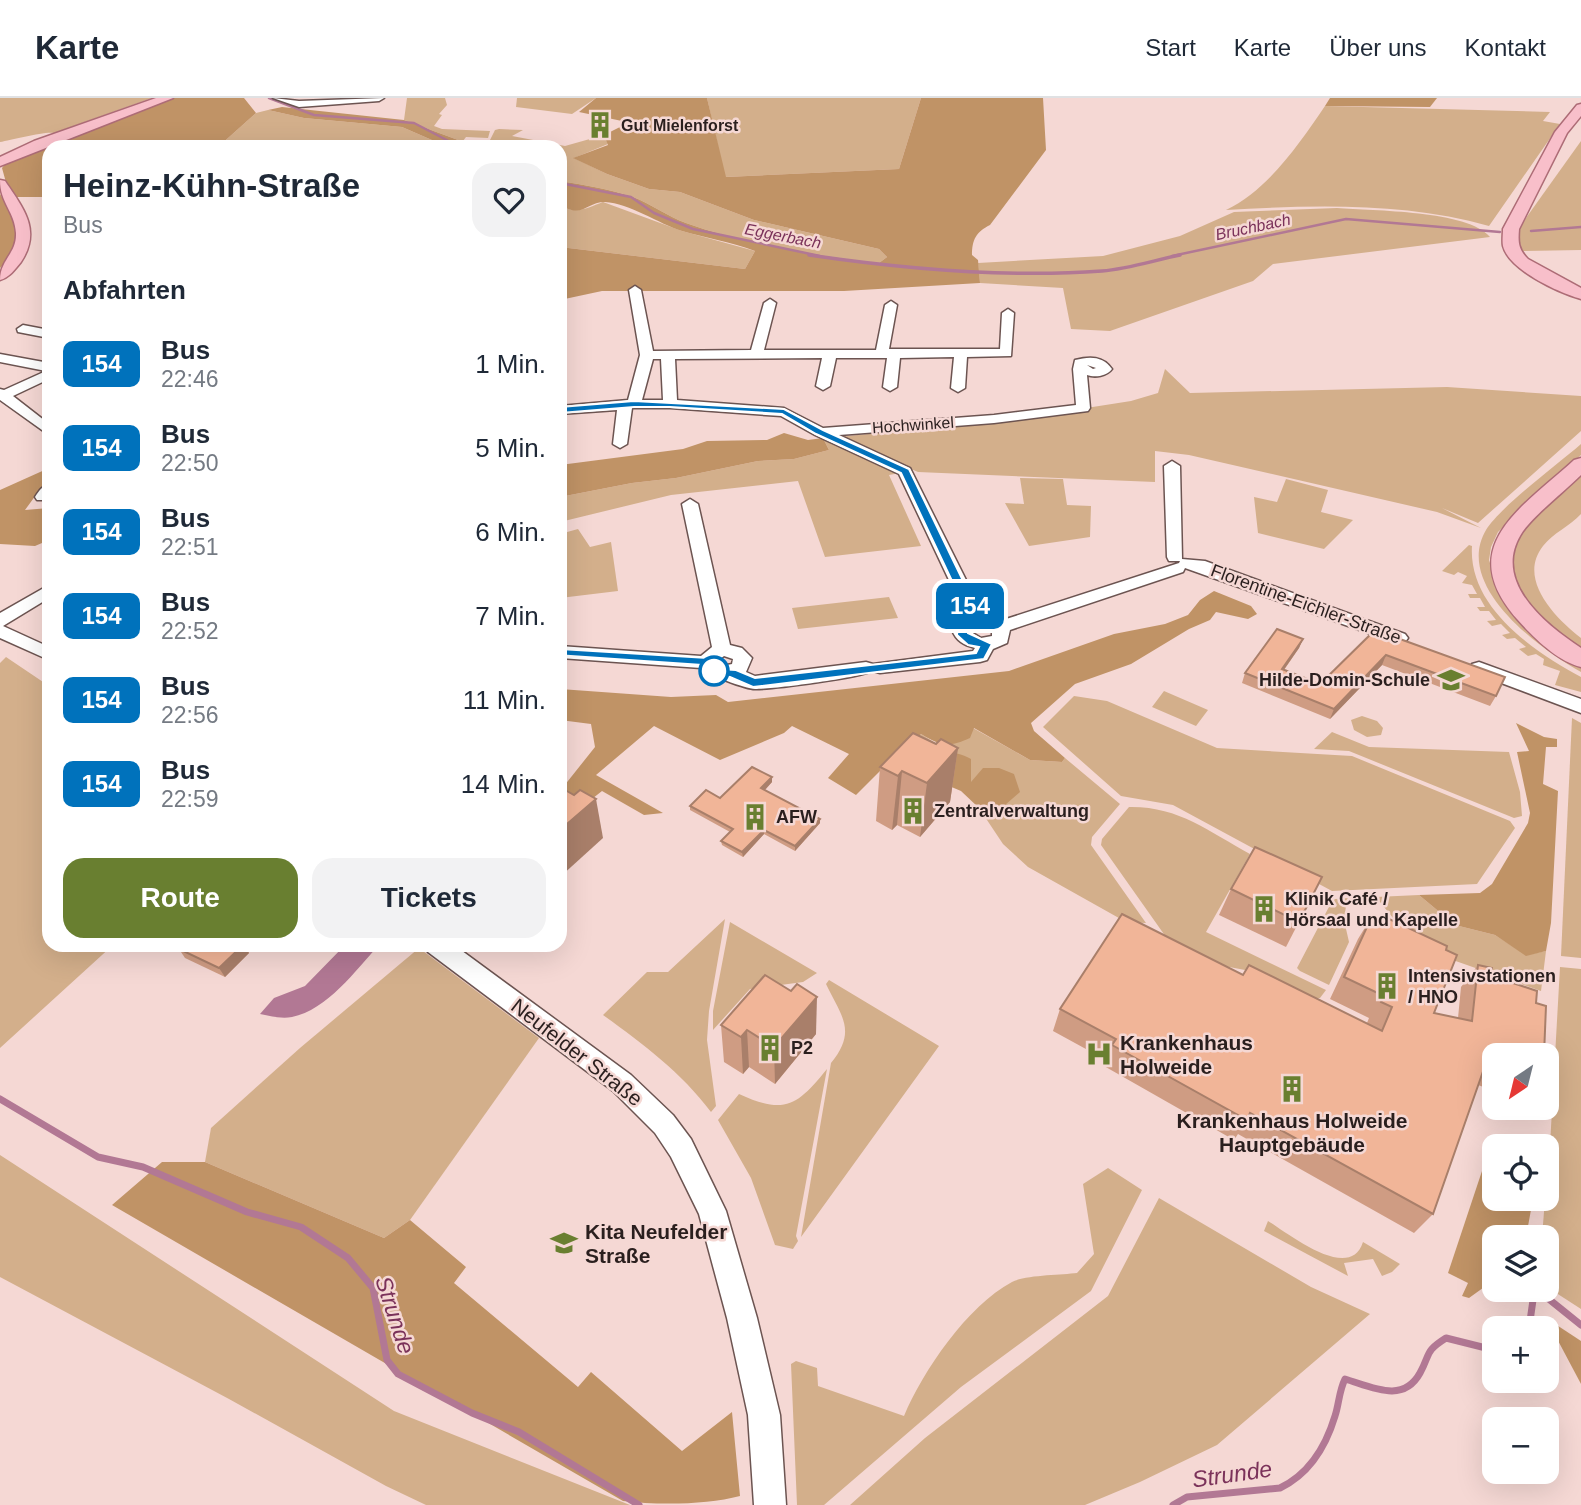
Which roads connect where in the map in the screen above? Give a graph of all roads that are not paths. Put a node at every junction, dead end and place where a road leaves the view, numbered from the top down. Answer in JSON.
{"nodes":[{"id":1,"x":167,"y":98,"type":"edge"},
{"id":2,"x":278,"y":98,"type":"edge"},
{"id":3,"x":379,"y":98,"type":"edge"},
{"id":4,"x":1581,"y":108,"type":"edge"},
{"id":5,"x":50,"y":140,"type":"edge"},
{"id":6,"x":42,"y":143,"type":"edge"},
{"id":7,"x":0,"y":162,"type":"edge"},
{"id":8,"x":0,"y":184,"type":"edge"},
{"id":9,"x":0,"y":275,"type":"edge"},
{"id":10,"x":635,"y":290,"type":"dead end"},
{"id":11,"x":1581,"y":294,"type":"edge"},
{"id":12,"x":770,"y":303,"type":"dead end"},
{"id":13,"x":891,"y":305,"type":"dead end"},
{"id":14,"x":1008,"y":313,"type":"dead end"},
{"id":15,"x":23,"y":329,"type":"dead end"},
{"id":16,"x":42,"y":333,"type":"edge"},
{"id":17,"x":830,"y":352,"type":"junction"},
{"id":18,"x":888,"y":352,"type":"junction"},
{"id":19,"x":961,"y":352,"type":"junction"},
{"id":20,"x":757,"y":353,"type":"junction"},
{"id":21,"x":646,"y":355,"type":"junction"},
{"id":22,"x":668,"y":356,"type":"junction"},
{"id":23,"x":0,"y":358,"type":"edge"},
{"id":24,"x":42,"y":366,"type":"edge"},
{"id":25,"x":1080,"y":369,"type":"dead end"},
{"id":26,"x":42,"y":377,"type":"edge"},
{"id":27,"x":823,"y":386,"type":"dead end"},
{"id":28,"x":890,"y":387,"type":"dead end"},
{"id":29,"x":958,"y":388,"type":"dead end"},
{"id":30,"x":2,"y":394,"type":"edge"},
{"id":31,"x":630,"y":404,"type":"junction"},
{"id":32,"x":670,"y":404,"type":"junction"},
{"id":33,"x":567,"y":409,"type":"edge"},
{"id":34,"x":42,"y":425,"type":"edge"},
{"id":35,"x":820,"y":432,"type":"junction"},
{"id":36,"x":620,"y":444,"type":"dead end"},
{"id":37,"x":1581,"y":464,"type":"edge"},
{"id":38,"x":1172,"y":466,"type":"dead end"},
{"id":39,"x":690,"y":504,"type":"dead end"},
{"id":40,"x":1180,"y":563,"type":"junction"},
{"id":41,"x":42,"y":594,"type":"edge"},
{"id":42,"x":976,"y":618,"type":"junction"},
{"id":43,"x":0,"y":621,"type":"edge"},
{"id":44,"x":1001,"y":627,"type":"junction"},
{"id":45,"x":0,"y":631,"type":"edge"},
{"id":46,"x":1410,"y":642,"type":"edge"},
{"id":47,"x":986,"y":644,"type":"junction"},
{"id":48,"x":42,"y":651,"type":"edge"},
{"id":49,"x":567,"y":652,"type":"edge"},
{"id":50,"x":715,"y":656,"type":"junction"},
{"id":51,"x":1581,"y":659,"type":"edge"},
{"id":52,"x":1460,"y":661,"type":"edge"},
{"id":53,"x":1576,"y":704,"type":"edge"},
{"id":54,"x":445,"y":952,"type":"edge"},
{"id":55,"x":770,"y":1505,"type":"edge"}],
"edges":[{"from":1,"to":5,"type":"main road"},
{"from":2,"to":3,"type":"street"},
{"from":4,"to":11,"type":"main road"},
{"from":6,"to":7,"type":"main road"},
{"from":8,"to":9,"type":"main road"},
{"from":10,"to":21,"type":"street"},
{"from":12,"to":20,"type":"street"},
{"from":13,"to":18,"type":"street"},
{"from":14,"to":19,"type":"street"},
{"from":15,"to":16,"type":"street"},
{"from":17,"to":18,"type":"street"},
{"from":17,"to":20,"type":"street"},
{"from":17,"to":27,"type":"street"},
{"from":18,"to":19,"type":"street"},
{"from":18,"to":28,"type":"street"},
{"from":19,"to":29,"type":"street"},
{"from":20,"to":22,"type":"street"},
{"from":21,"to":22,"type":"street"},
{"from":21,"to":31,"type":"street"},
{"from":22,"to":32,"type":"street"},
{"from":23,"to":24,"type":"street"},
{"from":25,"to":35,"type":"street","name":"Hochwinkel"},
{"from":26,"to":30,"type":"street"},
{"from":30,"to":34,"type":"street"},
{"from":31,"to":32,"type":"street"},
{"from":31,"to":33,"type":"street"},
{"from":31,"to":36,"type":"street"},
{"from":32,"to":35,"type":"street"},
{"from":35,"to":42,"type":"street"},
{"from":37,"to":51,"type":"main road"},
{"from":38,"to":40,"type":"street"},
{"from":39,"to":50,"type":"street"},
{"from":40,"to":44,"type":"street"},
{"from":40,"to":46,"type":"street","name":"Florentine-Eichler-Straße"},
{"from":41,"to":43,"type":"street"},
{"from":42,"to":44,"type":"street"},
{"from":42,"to":47,"type":"street"},
{"from":44,"to":47,"type":"street"},
{"from":45,"to":48,"type":"street"},
{"from":47,"to":50,"type":"street"},
{"from":49,"to":50,"type":"street"},
{"from":52,"to":53,"type":"street"},
{"from":54,"to":55,"type":"street","name":"Neufelder Straße"}]}
